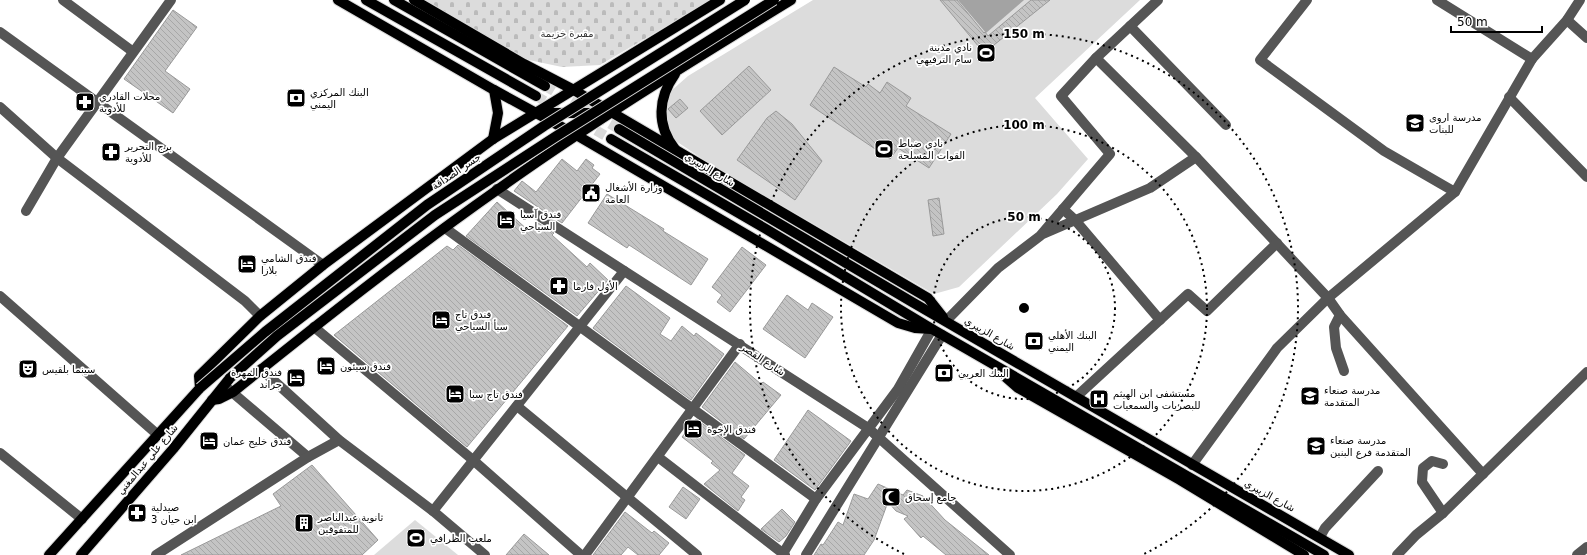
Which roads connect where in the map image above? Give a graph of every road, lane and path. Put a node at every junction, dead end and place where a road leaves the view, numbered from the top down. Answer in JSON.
{"nodes":[{"id":1,"x":63,"y":0,"type":"edge"},
{"id":2,"x":171,"y":0,"type":"edge"},
{"id":3,"x":338,"y":0,"type":"edge"},
{"id":4,"x":366,"y":0,"type":"edge"},
{"id":5,"x":394,"y":0,"type":"edge"},
{"id":6,"x":414,"y":0,"type":"edge"},
{"id":7,"x":720,"y":0,"type":"edge"},
{"id":8,"x":745,"y":0,"type":"edge"},
{"id":9,"x":774,"y":0,"type":"edge"},
{"id":10,"x":791,"y":0,"type":"edge"},
{"id":11,"x":1158,"y":0,"type":"edge"},
{"id":12,"x":1307,"y":0,"type":"edge"},
{"id":13,"x":1437,"y":0,"type":"edge"},
{"id":14,"x":1580,"y":0,"type":"edge"},
{"id":15,"x":1567,"y":20,"type":"junction"},
{"id":16,"x":1130,"y":26,"type":"junction"},
{"id":17,"x":0,"y":32,"type":"edge"},
{"id":18,"x":1587,"y":38,"type":"edge"},
{"id":19,"x":132,"y":51,"type":"junction"},
{"id":20,"x":1096,"y":58,"type":"junction"},
{"id":21,"x":1532,"y":59,"type":"junction"},
{"id":22,"x":679,"y":69,"type":"junction"},
{"id":23,"x":545,"y":86,"type":"tunnel mouth"},
{"id":24,"x":572,"y":89,"type":"junction"},
{"id":25,"x":494,"y":90,"type":"junction"},
{"id":26,"x":536,"y":96,"type":"tunnel mouth"},
{"id":27,"x":1509,"y":97,"type":"junction"},
{"id":28,"x":96,"y":102,"type":"junction"},
{"id":29,"x":0,"y":107,"type":"edge"},
{"id":30,"x":575,"y":113,"type":"junction"},
{"id":31,"x":612,"y":113,"type":"junction"},
{"id":32,"x":535,"y":114,"type":"junction"},
{"id":33,"x":1226,"y":125,"type":"dead end"},
{"id":34,"x":619,"y":129,"type":"tunnel mouth"},
{"id":35,"x":578,"y":136,"type":"junction"},
{"id":36,"x":493,"y":139,"type":"junction"},
{"id":37,"x":611,"y":139,"type":"tunnel mouth"},
{"id":38,"x":679,"y":154,"type":"junction"},
{"id":39,"x":1196,"y":157,"type":"junction"},
{"id":40,"x":57,"y":158,"type":"junction"},
{"id":41,"x":1587,"y":177,"type":"edge"},
{"id":42,"x":497,"y":189,"type":"junction"},
{"id":43,"x":1455,"y":192,"type":"junction"},
{"id":44,"x":1063,"y":209,"type":"junction"},
{"id":45,"x":26,"y":211,"type":"dead end"},
{"id":46,"x":1075,"y":220,"type":"junction"},
{"id":47,"x":445,"y":228,"type":"junction"},
{"id":48,"x":1040,"y":236,"type":"junction"},
{"id":49,"x":1277,"y":243,"type":"junction"},
{"id":50,"x":323,"y":265,"type":"junction"},
{"id":51,"x":624,"y":271,"type":"junction"},
{"id":52,"x":0,"y":296,"type":"edge"},
{"id":53,"x":1328,"y":298,"type":"junction"},
{"id":54,"x":1340,"y":315,"type":"junction"},
{"id":55,"x":260,"y":316,"type":"junction"},
{"id":56,"x":1160,"y":320,"type":"junction"},
{"id":57,"x":946,"y":321,"type":"junction"},
{"id":58,"x":314,"y":327,"type":"junction"},
{"id":59,"x":580,"y":328,"type":"junction"},
{"id":60,"x":932,"y":329,"type":"junction"},
{"id":61,"x":942,"y":334,"type":"junction"},
{"id":62,"x":740,"y":344,"type":"junction"},
{"id":63,"x":984,"y":359,"type":"junction"},
{"id":64,"x":261,"y":369,"type":"junction"},
{"id":65,"x":1344,"y":371,"type":"dead end"},
{"id":66,"x":1587,"y":372,"type":"edge"},
{"id":67,"x":227,"y":381,"type":"junction"},
{"id":68,"x":200,"y":388,"type":"junction"},
{"id":69,"x":233,"y":392,"type":"junction"},
{"id":70,"x":1076,"y":397,"type":"junction"},
{"id":71,"x":212,"y":400,"type":"junction"},
{"id":72,"x":516,"y":406,"type":"junction"},
{"id":73,"x":693,"y":409,"type":"junction"},
{"id":74,"x":868,"y":428,"type":"junction"},
{"id":75,"x":158,"y":435,"type":"junction"},
{"id":76,"x":880,"y":437,"type":"junction"},
{"id":77,"x":339,"y":440,"type":"junction"},
{"id":78,"x":0,"y":453,"type":"edge"},
{"id":79,"x":658,"y":457,"type":"junction"},
{"id":80,"x":308,"y":458,"type":"junction"},
{"id":81,"x":473,"y":460,"type":"junction"},
{"id":82,"x":1443,"y":464,"type":"dead end"},
{"id":83,"x":1192,"y":465,"type":"junction"},
{"id":84,"x":1378,"y":471,"type":"dead end"},
{"id":85,"x":1483,"y":474,"type":"junction"},
{"id":86,"x":627,"y":499,"type":"junction"},
{"id":87,"x":816,"y":499,"type":"junction"},
{"id":88,"x":433,"y":511,"type":"junction"},
{"id":89,"x":1443,"y":513,"type":"junction"},
{"id":90,"x":82,"y":519,"type":"junction"},
{"id":91,"x":1320,"y":537,"type":"junction"},
{"id":92,"x":1587,"y":547,"type":"edge"},
{"id":93,"x":49,"y":555,"type":"edge"},
{"id":94,"x":81,"y":555,"type":"edge"},
{"id":95,"x":156,"y":555,"type":"edge"},
{"id":96,"x":485,"y":555,"type":"edge"},
{"id":97,"x":582,"y":555,"type":"edge"},
{"id":98,"x":586,"y":555,"type":"edge"},
{"id":99,"x":697,"y":555,"type":"edge"},
{"id":100,"x":783,"y":555,"type":"edge"},
{"id":101,"x":806,"y":555,"type":"edge"},
{"id":102,"x":1010,"y":555,"type":"edge"},
{"id":103,"x":1304,"y":555,"type":"edge"},
{"id":104,"x":1324,"y":555,"type":"edge"},
{"id":105,"x":1349,"y":555,"type":"edge"},
{"id":106,"x":1397,"y":555,"type":"edge"},
{"id":107,"x":1577,"y":555,"type":"edge"}],
"edges":[{"from":1,"to":19,"type":"street"},
{"from":2,"to":19,"type":"street"},
{"from":3,"to":25,"type":"main road"},
{"from":4,"to":26,"type":"main road"},
{"from":5,"to":23,"type":"main road"},
{"from":6,"to":24,"type":"main road"},
{"from":7,"to":24,"type":"main road"},
{"from":8,"to":68,"type":"main road","name":"جسر الصداقة","bridge":true},
{"from":9,"to":67,"type":"main road","bridge":true},
{"from":10,"to":22,"type":"main road"},
{"from":11,"to":16,"type":"street"},
{"from":12,"to":43,"type":"street"},
{"from":13,"to":21,"type":"street"},
{"from":14,"to":15,"type":"street"},
{"from":15,"to":18,"type":"street"},
{"from":15,"to":21,"type":"street"},
{"from":16,"to":20,"type":"street"},
{"from":16,"to":33,"type":"street"},
{"from":17,"to":28,"type":"street"},
{"from":19,"to":28,"type":"street"},
{"from":20,"to":39,"type":"street"},
{"from":20,"to":44,"type":"street"},
{"from":21,"to":27,"type":"street"},
{"from":22,"to":31,"type":"main road"},
{"from":22,"to":38,"type":"main road"},
{"from":24,"to":30,"type":"main road"},
{"from":24,"to":31,"type":"main road"},
{"from":24,"to":32,"type":"main road"},
{"from":25,"to":32,"type":"main road"},
{"from":25,"to":36,"type":"main road"},
{"from":27,"to":41,"type":"street"},
{"from":27,"to":43,"type":"street"},
{"from":28,"to":40,"type":"street"},
{"from":28,"to":50,"type":"street"},
{"from":29,"to":40,"type":"street"},
{"from":30,"to":31,"type":"main road"},
{"from":30,"to":32,"type":"main road"},
{"from":30,"to":35,"type":"main road"},
{"from":31,"to":35,"type":"main road"},
{"from":31,"to":38,"type":"main road"},
{"from":32,"to":35,"type":"main road"},
{"from":32,"to":36,"type":"main road"},
{"from":34,"to":57,"type":"main road","name":"شارع الزبيري"},
{"from":35,"to":42,"type":"main road"},
{"from":35,"to":60,"type":"main road"},
{"from":36,"to":50,"type":"main road"},
{"from":37,"to":60,"type":"main road"},
{"from":38,"to":57,"type":"main road"},
{"from":39,"to":46,"type":"street"},
{"from":39,"to":49,"type":"street"},
{"from":40,"to":45,"type":"street"},
{"from":40,"to":55,"type":"street"},
{"from":42,"to":47,"type":"main road"},
{"from":42,"to":51,"type":"street","name":"شارع القصر"},
{"from":43,"to":53,"type":"street"},
{"from":44,"to":46,"type":"street"},
{"from":44,"to":48,"type":"street"},
{"from":46,"to":48,"type":"street"},
{"from":46,"to":56,"type":"street"},
{"from":47,"to":58,"type":"main road"},
{"from":47,"to":59,"type":"street"},
{"from":48,"to":57,"type":"street"},
{"from":49,"to":53,"type":"street"},
{"from":49,"to":56,"type":"street"},
{"from":50,"to":55,"type":"main road"},
{"from":51,"to":59,"type":"street"},
{"from":51,"to":62,"type":"street","name":"شارع القصر"},
{"from":52,"to":75,"type":"street"},
{"from":53,"to":54,"type":"street"},
{"from":53,"to":83,"type":"street"},
{"from":54,"to":65,"type":"street"},
{"from":54,"to":85,"type":"street"},
{"from":55,"to":68,"type":"main road"},
{"from":56,"to":70,"type":"street"},
{"from":57,"to":70,"type":"main road","name":"شارع الزبيري"},
{"from":58,"to":64,"type":"main road"},
{"from":58,"to":81,"type":"street"},
{"from":59,"to":72,"type":"street"},
{"from":59,"to":73,"type":"street"},
{"from":60,"to":61,"type":"main road"},
{"from":60,"to":74,"type":"street"},
{"from":61,"to":63,"type":"main road"},
{"from":61,"to":76,"type":"street"},
{"from":62,"to":73,"type":"street"},
{"from":62,"to":74,"type":"street","name":"شارع القصر"},
{"from":63,"to":103,"type":"main road"},
{"from":63,"to":104,"type":"main road"},
{"from":64,"to":69,"type":"main road"},
{"from":64,"to":77,"type":"street"},
{"from":66,"to":85,"type":"street"},
{"from":67,"to":69,"type":"street"},
{"from":67,"to":71,"type":"main road","name":"شارع علي عبدالمغني"},
{"from":68,"to":75,"type":"main road","name":"جسر الصداقة"},
{"from":69,"to":71,"type":"main road"},
{"from":69,"to":80,"type":"street"},
{"from":70,"to":83,"type":"main road","name":"شارع الزبيري"},
{"from":71,"to":94,"type":"main road","name":"شارع علي عبدالمغني"},
{"from":72,"to":81,"type":"street"},
{"from":72,"to":86,"type":"street"},
{"from":73,"to":79,"type":"street"},
{"from":73,"to":87,"type":"street"},
{"from":74,"to":76,"type":"street","name":"شارع القصر"},
{"from":74,"to":87,"type":"street"},
{"from":75,"to":90,"type":"main road","name":"جسر الصداقة"},
{"from":76,"to":101,"type":"street"},
{"from":76,"to":102,"type":"street","name":"شارع القصر"},
{"from":77,"to":80,"type":"street"},
{"from":77,"to":88,"type":"street"},
{"from":78,"to":90,"type":"street"},
{"from":79,"to":86,"type":"street"},
{"from":79,"to":100,"type":"street"},
{"from":80,"to":95,"type":"street"},
{"from":81,"to":88,"type":"street"},
{"from":81,"to":97,"type":"street"},
{"from":82,"to":89,"type":"street"},
{"from":83,"to":91,"type":"main road","name":"شارع الزبيري"},
{"from":84,"to":91,"type":"street"},
{"from":85,"to":89,"type":"street"},
{"from":86,"to":98,"type":"street"},
{"from":86,"to":99,"type":"street"},
{"from":87,"to":100,"type":"street"},
{"from":88,"to":96,"type":"street"},
{"from":89,"to":106,"type":"street"},
{"from":90,"to":93,"type":"main road","name":"جسر الصداقة"},
{"from":91,"to":105,"type":"main road","name":"شارع الزبيري"},
{"from":92,"to":107,"type":"street"}]}
